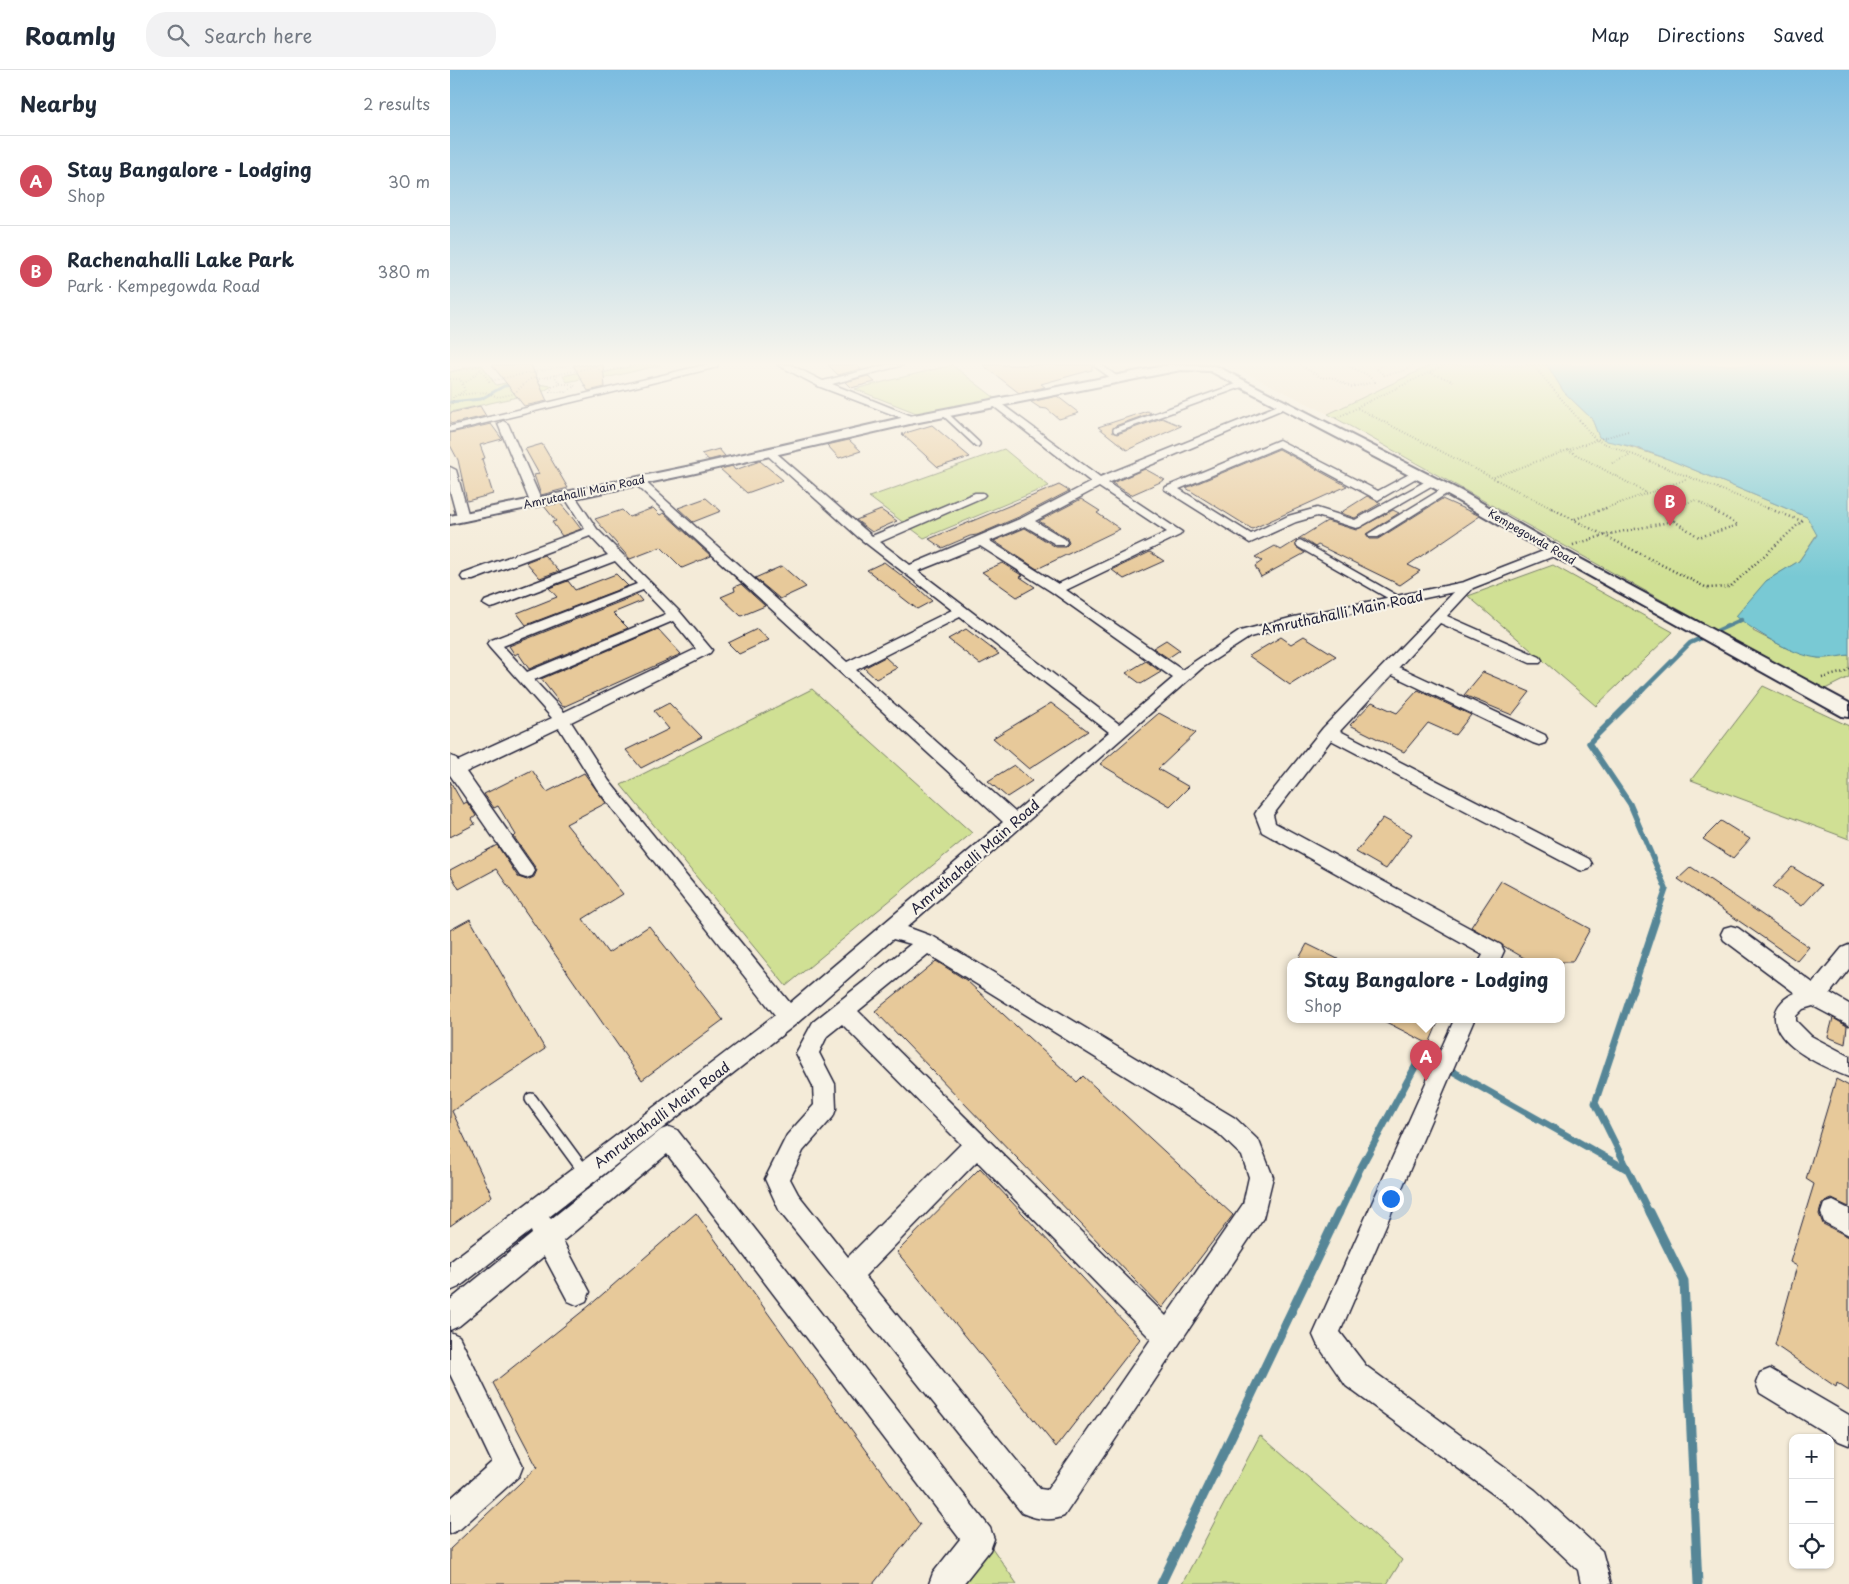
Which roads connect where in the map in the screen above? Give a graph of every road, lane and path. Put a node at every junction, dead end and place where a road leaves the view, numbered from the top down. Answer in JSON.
{"nodes":[{"id":1,"x":508,"y":436,"type":"edge"},
{"id":2,"x":843,"y":436,"type":"edge"},
{"id":3,"x":968,"y":436,"type":"edge"},
{"id":4,"x":1039,"y":436,"type":"edge"},
{"id":5,"x":1212,"y":436,"type":"edge"},
{"id":6,"x":1342,"y":436,"type":"edge"},
{"id":7,"x":1411,"y":436,"type":"edge"},
{"id":8,"x":1592,"y":436,"type":"edge"},
{"id":9,"x":1611,"y":436,"type":"edge"},
{"id":10,"x":1596,"y":440,"type":"junction"},
{"id":11,"x":977,"y":444,"type":"dead end"},
{"id":12,"x":1568,"y":450,"type":"junction"},
{"id":13,"x":770,"y":453,"type":"junction"},
{"id":14,"x":1632,"y":455,"type":"junction"},
{"id":15,"x":1612,"y":463,"type":"dead end"},
{"id":16,"x":450,"y":470,"type":"edge"},
{"id":17,"x":1417,"y":474,"type":"junction"},
{"id":18,"x":1493,"y":478,"type":"junction"},
{"id":19,"x":1688,"y":478,"type":"junction"},
{"id":20,"x":638,"y":481,"type":"junction"},
{"id":21,"x":1099,"y":482,"type":"junction"},
{"id":22,"x":1432,"y":482,"type":"junction"},
{"id":23,"x":1447,"y":489,"type":"junction"},
{"id":24,"x":1648,"y":493,"type":"junction"},
{"id":25,"x":569,"y":495,"type":"junction"},
{"id":26,"x":979,"y":495,"type":"dead end"},
{"id":27,"x":1378,"y":496,"type":"junction"},
{"id":28,"x":536,"y":502,"type":"junction"},
{"id":29,"x":1393,"y":504,"type":"junction"},
{"id":30,"x":463,"y":517,"type":"junction"},
{"id":31,"x":450,"y":520,"type":"edge"},
{"id":32,"x":1026,"y":520,"type":"junction"},
{"id":33,"x":1575,"y":520,"type":"junction"},
{"id":34,"x":1674,"y":521,"type":"junction"},
{"id":35,"x":592,"y":531,"type":"junction"},
{"id":36,"x":1374,"y":534,"type":"dead end"},
{"id":37,"x":1605,"y":535,"type":"junction"},
{"id":38,"x":871,"y":541,"type":"junction"},
{"id":39,"x":981,"y":541,"type":"junction"},
{"id":40,"x":1061,"y":542,"type":"dead end"},
{"id":41,"x":1300,"y":544,"type":"dead end"},
{"id":42,"x":1555,"y":551,"type":"junction"},
{"id":43,"x":617,"y":556,"type":"junction"},
{"id":44,"x":908,"y":570,"type":"junction"},
{"id":45,"x":468,"y":577,"type":"dead end"},
{"id":46,"x":644,"y":585,"type":"junction"},
{"id":47,"x":1468,"y":585,"type":"junction"},
{"id":48,"x":1057,"y":589,"type":"junction"},
{"id":49,"x":1398,"y":600,"type":"junction"},
{"id":50,"x":490,"y":604,"type":"dead end"},
{"id":51,"x":961,"y":611,"type":"junction"},
{"id":52,"x":674,"y":615,"type":"junction"},
{"id":53,"x":1438,"y":617,"type":"junction"},
{"id":54,"x":1535,"y":660,"type":"dead end"},
{"id":55,"x":845,"y":668,"type":"junction"},
{"id":56,"x":1390,"y":668,"type":"junction"},
{"id":57,"x":1849,"y":668,"type":"edge"},
{"id":58,"x":1815,"y":674,"type":"dead end"},
{"id":59,"x":525,"y":678,"type":"junction"},
{"id":60,"x":1182,"y":678,"type":"junction"},
{"id":61,"x":1849,"y":711,"type":"edge"},
{"id":62,"x":562,"y":720,"type":"junction"},
{"id":63,"x":1119,"y":732,"type":"junction"},
{"id":64,"x":1329,"y":732,"type":"junction"},
{"id":65,"x":1539,"y":739,"type":"dead end"},
{"id":66,"x":452,"y":764,"type":"edge"},
{"id":67,"x":1015,"y":822,"type":"junction"},
{"id":68,"x":1583,"y":864,"type":"dead end"},
{"id":69,"x":526,"y":871,"type":"dead end"},
{"id":70,"x":896,"y":926,"type":"junction"},
{"id":71,"x":1731,"y":934,"type":"dead end"},
{"id":72,"x":924,"y":941,"type":"junction"},
{"id":73,"x":1849,"y":954,"type":"edge"},
{"id":74,"x":1491,"y":958,"type":"edge"},
{"id":75,"x":1815,"y":996,"type":"junction"},
{"id":76,"x":844,"y":1010,"type":"junction"},
{"id":77,"x":1849,"y":1015,"type":"edge"},
{"id":78,"x":789,"y":1017,"type":"junction"},
{"id":79,"x":1463,"y":1023,"type":"edge"},
{"id":80,"x":1849,"y":1067,"type":"edge"},
{"id":81,"x":531,"y":1099,"type":"dead end"},
{"id":82,"x":977,"y":1144,"type":"junction"},
{"id":83,"x":586,"y":1174,"type":"junction"},
{"id":84,"x":534,"y":1213,"type":"junction"},
{"id":85,"x":546,"y":1238,"type":"junction"},
{"id":86,"x":848,"y":1276,"type":"junction"},
{"id":87,"x":450,"y":1278,"type":"edge"},
{"id":88,"x":577,"y":1292,"type":"dead end"},
{"id":89,"x":450,"y":1317,"type":"edge"},
{"id":90,"x":1168,"y":1337,"type":"junction"},
{"id":91,"x":450,"y":1344,"type":"edge"},
{"id":92,"x":1770,"y":1383,"type":"dead end"},
{"id":93,"x":1849,"y":1431,"type":"edge"},
{"id":94,"x":450,"y":1519,"type":"edge"},
{"id":95,"x":944,"y":1584,"type":"edge"},
{"id":96,"x":1596,"y":1584,"type":"edge"}],
"edges":[{"from":1,"to":28,"type":"street"},
{"from":2,"to":13,"type":"street","name":"Amrutahalli Main Road"},
{"from":3,"to":11,"type":"lane"},
{"from":4,"to":21,"type":"street"},
{"from":5,"to":21,"type":"street"},
{"from":6,"to":17,"type":"street","name":"Kempegowda Road"},
{"from":7,"to":18,"type":"path"},
{"from":8,"to":10,"type":"path"},
{"from":9,"to":10,"type":"path"},
{"from":10,"to":12,"type":"path"},
{"from":10,"to":14,"type":"path"},
{"from":12,"to":18,"type":"path"},
{"from":12,"to":24,"type":"path"},
{"from":13,"to":20,"type":"street","name":"Amrutahalli Main Road"},
{"from":13,"to":38,"type":"street"},
{"from":14,"to":15,"type":"path"},
{"from":14,"to":19,"type":"path"},
{"from":16,"to":30,"type":"street"},
{"from":17,"to":22,"type":"street","name":"Kempegowda Road"},
{"from":17,"to":27,"type":"street"},
{"from":18,"to":33,"type":"path"},
{"from":19,"to":24,"type":"path"},
{"from":19,"to":37,"type":"path"},
{"from":20,"to":25,"type":"street","name":"Amrutahalli Main Road"},
{"from":20,"to":55,"type":"street"},
{"from":21,"to":32,"type":"street"},
{"from":21,"to":48,"type":"street"},
{"from":22,"to":23,"type":"street","name":"Kempegowda Road"},
{"from":22,"to":29,"type":"street"},
{"from":23,"to":36,"type":"street"},
{"from":23,"to":42,"type":"street","name":"Kempegowda Road"},
{"from":24,"to":33,"type":"path"},
{"from":25,"to":28,"type":"street","name":"Amrutahalli Main Road"},
{"from":25,"to":35,"type":"street"},
{"from":26,"to":38,"type":"street"},
{"from":27,"to":29,"type":"street"},
{"from":27,"to":29,"type":"street"},
{"from":28,"to":30,"type":"street","name":"Amrutahalli Main Road"},
{"from":30,"to":31,"type":"street","name":"Amrutahalli Main Road"},
{"from":32,"to":39,"type":"street"},
{"from":32,"to":40,"type":"street"},
{"from":33,"to":37,"type":"path"},
{"from":34,"to":34,"type":"path"},
{"from":34,"to":37,"type":"path"},
{"from":35,"to":43,"type":"street"},
{"from":35,"to":45,"type":"street"},
{"from":37,"to":42,"type":"path"},
{"from":38,"to":44,"type":"street"},
{"from":39,"to":44,"type":"street"},
{"from":39,"to":48,"type":"street"},
{"from":41,"to":49,"type":"lane"},
{"from":42,"to":47,"type":"street","name":"Amruthahalli Main Road"},
{"from":42,"to":61,"type":"street","name":"Kempegowda Road"},
{"from":43,"to":46,"type":"street"},
{"from":43,"to":50,"type":"street"},
{"from":44,"to":51,"type":"street"},
{"from":46,"to":52,"type":"street"},
{"from":46,"to":59,"type":"street"},
{"from":47,"to":49,"type":"street","name":"Amruthahalli Main Road"},
{"from":47,"to":53,"type":"street"},
{"from":48,"to":60,"type":"street"},
{"from":49,"to":60,"type":"street","name":"Amruthahalli Main Road"},
{"from":51,"to":55,"type":"street"},
{"from":51,"to":63,"type":"street"},
{"from":52,"to":59,"type":"street"},
{"from":52,"to":62,"type":"street"},
{"from":53,"to":54,"type":"street"},
{"from":53,"to":56,"type":"street"},
{"from":55,"to":67,"type":"street"},
{"from":56,"to":64,"type":"street"},
{"from":56,"to":65,"type":"street"},
{"from":57,"to":58,"type":"path"},
{"from":59,"to":62,"type":"street"},
{"from":60,"to":63,"type":"street","name":"Amruthahalli Main Road"},
{"from":62,"to":66,"type":"street"},
{"from":62,"to":78,"type":"street"},
{"from":63,"to":67,"type":"street","name":"Amruthahalli Main Road"},
{"from":64,"to":68,"type":"street"},
{"from":64,"to":74,"type":"street"},
{"from":66,"to":69,"type":"street"},
{"from":67,"to":70,"type":"street","name":"Amruthahalli Main Road"},
{"from":70,"to":72,"type":"street"},
{"from":70,"to":78,"type":"street","name":"Amruthahalli Main Road"},
{"from":71,"to":75,"type":"street"},
{"from":72,"to":76,"type":"street"},
{"from":72,"to":90,"type":"street"},
{"from":73,"to":75,"type":"street"},
{"from":75,"to":77,"type":"street"},
{"from":75,"to":80,"type":"street"},
{"from":76,"to":82,"type":"street"},
{"from":76,"to":86,"type":"street"},
{"from":78,"to":83,"type":"street","name":"Amruthahalli Main Road"},
{"from":79,"to":96,"type":"street"},
{"from":81,"to":83,"type":"lane"},
{"from":82,"to":86,"type":"street"},
{"from":82,"to":90,"type":"street"},
{"from":83,"to":84,"type":"street","name":"Amruthahalli Main Road"},
{"from":84,"to":85,"type":"street"},
{"from":84,"to":87,"type":"street","name":"Amruthahalli Main Road"},
{"from":85,"to":88,"type":"street"},
{"from":85,"to":89,"type":"street"},
{"from":85,"to":95,"type":"street"},
{"from":86,"to":90,"type":"street"},
{"from":91,"to":94,"type":"street"},
{"from":92,"to":93,"type":"street"}]}
